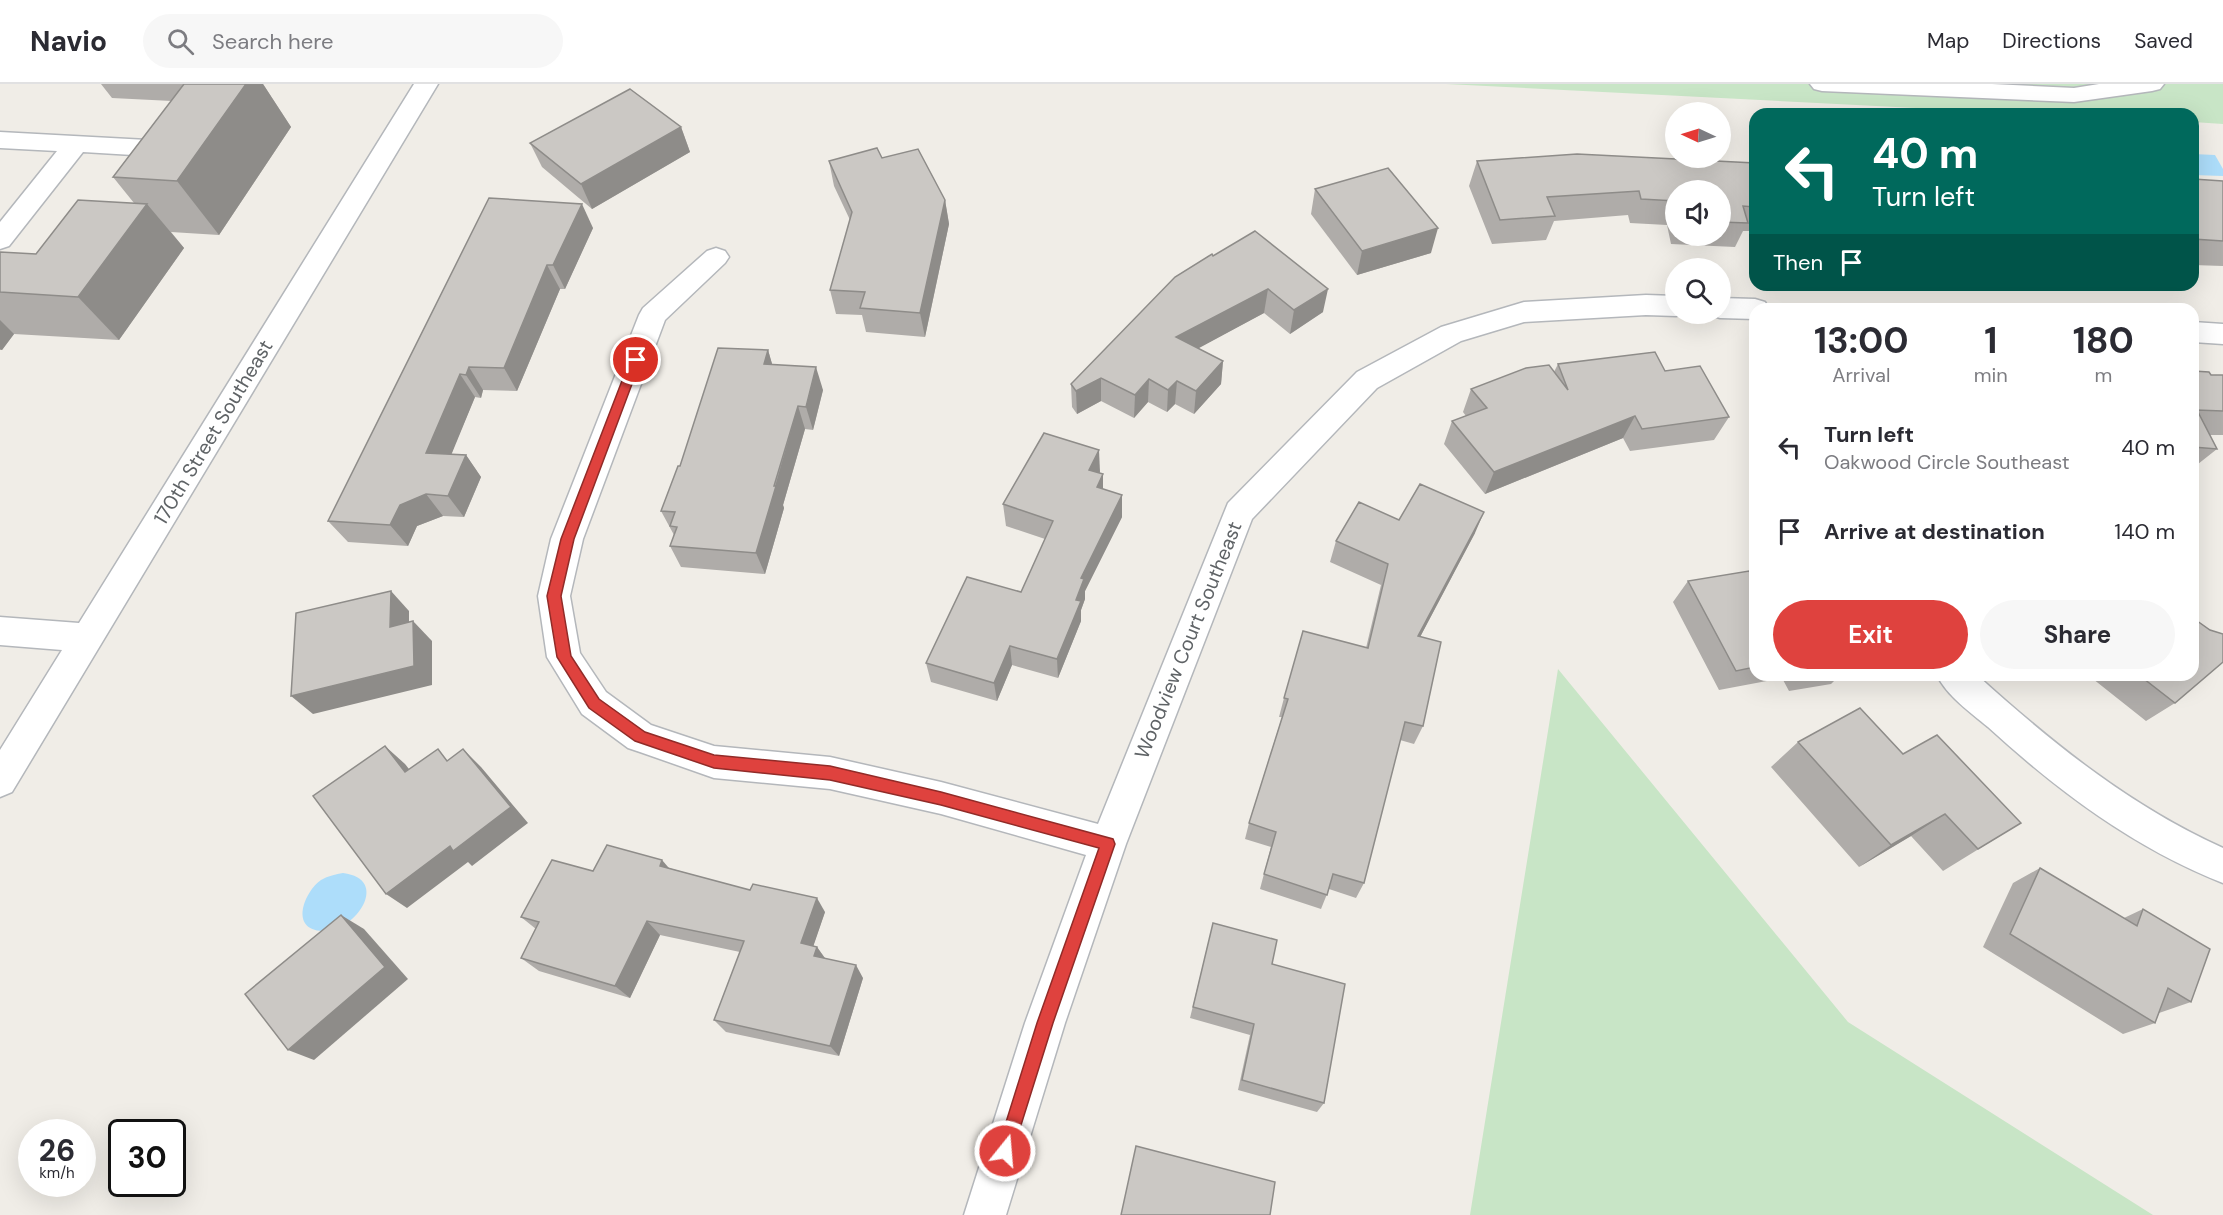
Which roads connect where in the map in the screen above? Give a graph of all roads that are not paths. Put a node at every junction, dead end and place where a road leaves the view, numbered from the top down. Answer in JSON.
{"nodes":[{"id":1,"x":426,"y":84,"type":"edge"},
{"id":2,"x":1822,"y":84,"type":"edge"},
{"id":3,"x":2152,"y":84,"type":"edge"},
{"id":4,"x":0,"y":140,"type":"edge"},
{"id":5,"x":76,"y":144,"type":"junction"},
{"id":6,"x":166,"y":149,"type":"edge"},
{"id":7,"x":0,"y":240,"type":"edge"},
{"id":8,"x":716,"y":257,"type":"dead end"},
{"id":9,"x":1665,"y":306,"type":"edge"},
{"id":10,"x":1731,"y":308,"type":"edge"},
{"id":11,"x":1749,"y":309,"type":"edge"},
{"id":12,"x":2199,"y":332,"type":"edge"},
{"id":13,"x":2223,"y":334,"type":"edge"},
{"id":14,"x":0,"y":632,"type":"edge"},
{"id":15,"x":87,"y":638,"type":"junction"},
{"id":16,"x":1960,"y":681,"type":"edge"},
{"id":17,"x":0,"y":781,"type":"edge"},
{"id":18,"x":1108,"y":844,"type":"junction"},
{"id":19,"x":2223,"y":866,"type":"edge"},
{"id":20,"x":985,"y":1215,"type":"edge"}],
"edges":[{"from":1,"to":15,"type":"street","name":"170th Street Southeast"},
{"from":2,"to":3,"type":"street"},
{"from":4,"to":5,"type":"street"},
{"from":5,"to":6,"type":"street"},
{"from":5,"to":7,"type":"street"},
{"from":8,"to":18,"type":"street"},
{"from":9,"to":18,"type":"street","name":"Woodview Court Southeast"},
{"from":10,"to":11,"type":"street"},
{"from":12,"to":13,"type":"street"},
{"from":14,"to":15,"type":"street"},
{"from":15,"to":17,"type":"street","name":"170th Street Southeast"},
{"from":16,"to":19,"type":"street"},
{"from":18,"to":20,"type":"street","name":"Woodview Court Southeast"}]}
